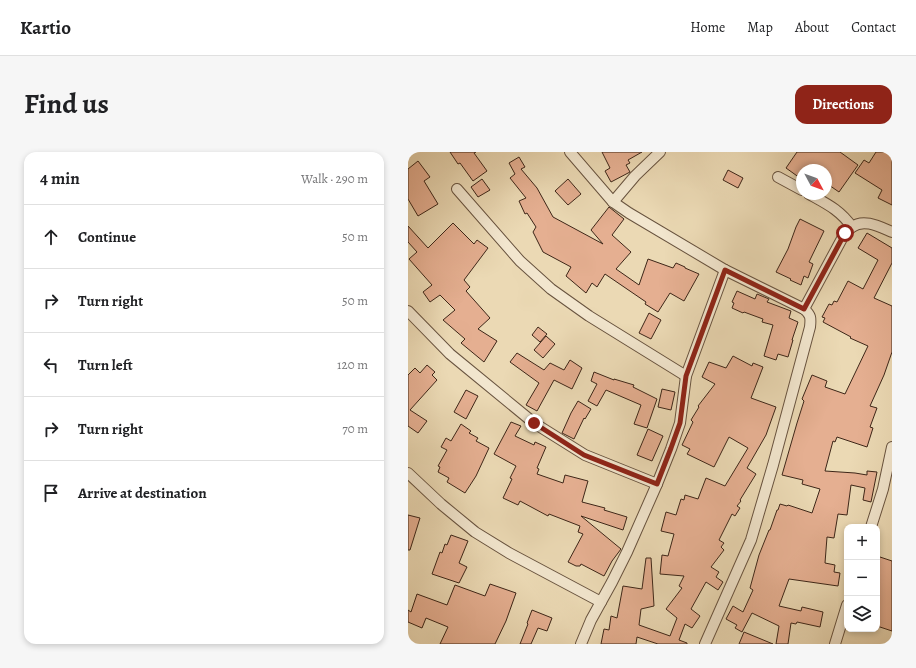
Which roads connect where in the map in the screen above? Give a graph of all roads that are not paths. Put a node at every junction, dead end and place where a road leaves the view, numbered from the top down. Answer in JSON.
{"nodes":[{"id":1,"x":570,"y":152,"type":"edge"},
{"id":2,"x":660,"y":152,"type":"edge"},
{"id":3,"x":778,"y":177,"type":"dead end"},
{"id":4,"x":796,"y":187,"type":"edge"},
{"id":5,"x":457,"y":189,"type":"dead end"},
{"id":6,"x":820,"y":200,"type":"edge"},
{"id":7,"x":613,"y":202,"type":"junction"},
{"id":8,"x":852,"y":227,"type":"junction"},
{"id":9,"x":892,"y":232,"type":"edge"},
{"id":10,"x":725,"y":270,"type":"junction"},
{"id":11,"x":804,"y":309,"type":"junction"},
{"id":12,"x":408,"y":311,"type":"edge"},
{"id":13,"x":686,"y":376,"type":"junction"},
{"id":14,"x":892,"y":446,"type":"edge"},
{"id":15,"x":408,"y":473,"type":"edge"},
{"id":16,"x":657,"y":484,"type":"junction"},
{"id":17,"x":872,"y":524,"type":"edge"},
{"id":18,"x":601,"y":602,"type":"junction"},
{"id":19,"x":844,"y":616,"type":"edge"},
{"id":20,"x":581,"y":644,"type":"edge"},
{"id":21,"x":705,"y":644,"type":"edge"},
{"id":22,"x":835,"y":644,"type":"edge"}],
"edges":[{"from":1,"to":7,"type":"street"},
{"from":2,"to":7,"type":"street"},
{"from":3,"to":4,"type":"street"},
{"from":5,"to":13,"type":"street"},
{"from":6,"to":8,"type":"street"},
{"from":7,"to":10,"type":"street"},
{"from":8,"to":9,"type":"street"},
{"from":8,"to":11,"type":"street"},
{"from":10,"to":11,"type":"street"},
{"from":10,"to":13,"type":"street"},
{"from":11,"to":21,"type":"street"},
{"from":12,"to":16,"type":"street"},
{"from":13,"to":16,"type":"street"},
{"from":14,"to":17,"type":"street"},
{"from":15,"to":18,"type":"street"},
{"from":16,"to":18,"type":"street"},
{"from":18,"to":20,"type":"street"},
{"from":19,"to":22,"type":"street"}]}
